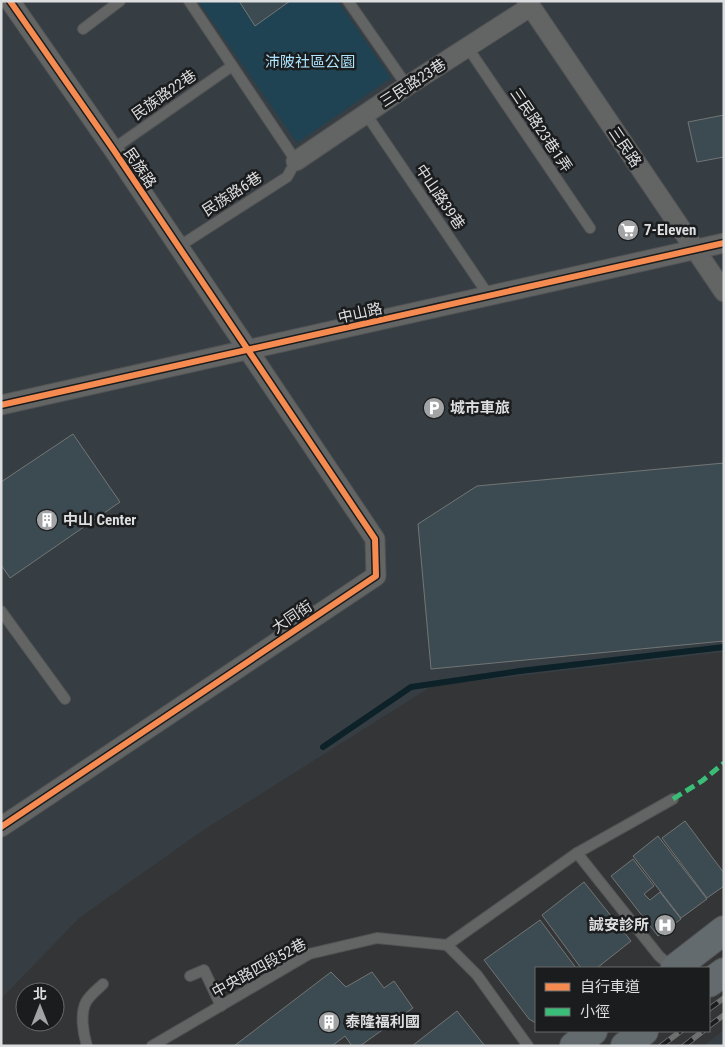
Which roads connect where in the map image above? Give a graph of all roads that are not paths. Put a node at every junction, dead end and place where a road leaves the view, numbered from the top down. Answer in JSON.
{"nodes":[{"id":1,"x":10,"y":1,"type":"edge"},
{"id":2,"x":120,"y":1,"type":"edge"},
{"id":3,"x":189,"y":1,"type":"edge"},
{"id":4,"x":348,"y":1,"type":"edge"},
{"id":5,"x":529,"y":4,"type":"edge"},
{"id":6,"x":83,"y":29,"type":"dead end"},
{"id":7,"x":468,"y":48,"type":"junction"},
{"id":8,"x":232,"y":66,"type":"junction"},
{"id":9,"x":406,"y":86,"type":"junction"},
{"id":10,"x":366,"y":114,"type":"junction"},
{"id":11,"x":113,"y":149,"type":"junction"},
{"id":12,"x":296,"y":161,"type":"junction"},
{"id":13,"x":590,"y":228,"type":"dead end"},
{"id":14,"x":724,"y":243,"type":"edge"},
{"id":15,"x":178,"y":247,"type":"junction"},
{"id":16,"x":695,"y":249,"type":"junction"},
{"id":17,"x":724,"y":292,"type":"edge"},
{"id":18,"x":489,"y":296,"type":"junction"},
{"id":19,"x":248,"y":351,"type":"junction"},
{"id":20,"x":1,"y":405,"type":"edge"},
{"id":21,"x":1,"y":611,"type":"edge"},
{"id":22,"x":65,"y":699,"type":"dead end"},
{"id":23,"x":672,"y":799,"type":"dead end"},
{"id":24,"x":1,"y":827,"type":"edge"},
{"id":25,"x":577,"y":853,"type":"junction"},
{"id":26,"x":724,"y":930,"type":"edge"},
{"id":27,"x":447,"y":945,"type":"junction"},
{"id":28,"x":673,"y":967,"type":"edge"},
{"id":29,"x":675,"y":967,"type":"edge"},
{"id":30,"x":724,"y":972,"type":"edge"},
{"id":31,"x":190,"y":976,"type":"dead end"},
{"id":32,"x":710,"y":982,"type":"edge"},
{"id":33,"x":103,"y":984,"type":"dead end"},
{"id":34,"x":221,"y":1006,"type":"junction"},
{"id":35,"x":592,"y":1032,"type":"edge"},
{"id":36,"x":643,"y":1032,"type":"edge"},
{"id":37,"x":87,"y":1046,"type":"edge"},
{"id":38,"x":152,"y":1046,"type":"edge"},
{"id":39,"x":528,"y":1046,"type":"edge"},
{"id":40,"x":574,"y":1046,"type":"edge"},
{"id":41,"x":625,"y":1046,"type":"edge"}],
"edges":[{"from":1,"to":11,"type":"street","name":"民族路"},
{"from":2,"to":6,"type":"lane"},
{"from":3,"to":8,"type":"lane"},
{"from":4,"to":9,"type":"lane"},
{"from":5,"to":7,"type":"street","name":"三民路23巷"},
{"from":5,"to":16,"type":"street","name":"三民路"},
{"from":7,"to":9,"type":"street","name":"三民路23巷"},
{"from":7,"to":13,"type":"lane","name":"三民路23巷1弄"},
{"from":8,"to":11,"type":"lane","name":"民族路22巷"},
{"from":8,"to":12,"type":"lane"},
{"from":9,"to":10,"type":"street","name":"三民路23巷"},
{"from":10,"to":12,"type":"street","name":"三民路23巷"},
{"from":10,"to":18,"type":"lane","name":"中山路39巷"},
{"from":11,"to":15,"type":"street","name":"民族路"},
{"from":12,"to":15,"type":"lane","name":"民族路6巷"},
{"from":14,"to":16,"type":"street","name":"中山路"},
{"from":15,"to":19,"type":"street","name":"民族路"},
{"from":16,"to":17,"type":"street","name":"三民路"},
{"from":16,"to":18,"type":"street","name":"中山路"},
{"from":18,"to":19,"type":"street","name":"中山路"},
{"from":19,"to":20,"type":"street","name":"中山路"},
{"from":19,"to":24,"type":"street","name":"大同街"},
{"from":21,"to":22,"type":"lane"},
{"from":23,"to":25,"type":"lane"},
{"from":25,"to":27,"type":"lane"},
{"from":25,"to":28,"type":"lane"},
{"from":26,"to":29,"type":"main road"},
{"from":27,"to":34,"type":"lane","name":"中央路四段52巷"},
{"from":27,"to":39,"type":"lane"},
{"from":30,"to":32,"type":"main road"},
{"from":31,"to":34,"type":"lane"},
{"from":33,"to":37,"type":"lane"},
{"from":34,"to":38,"type":"lane","name":"中央路四段52巷"},
{"from":35,"to":40,"type":"main road"},
{"from":36,"to":41,"type":"main road"}]}
